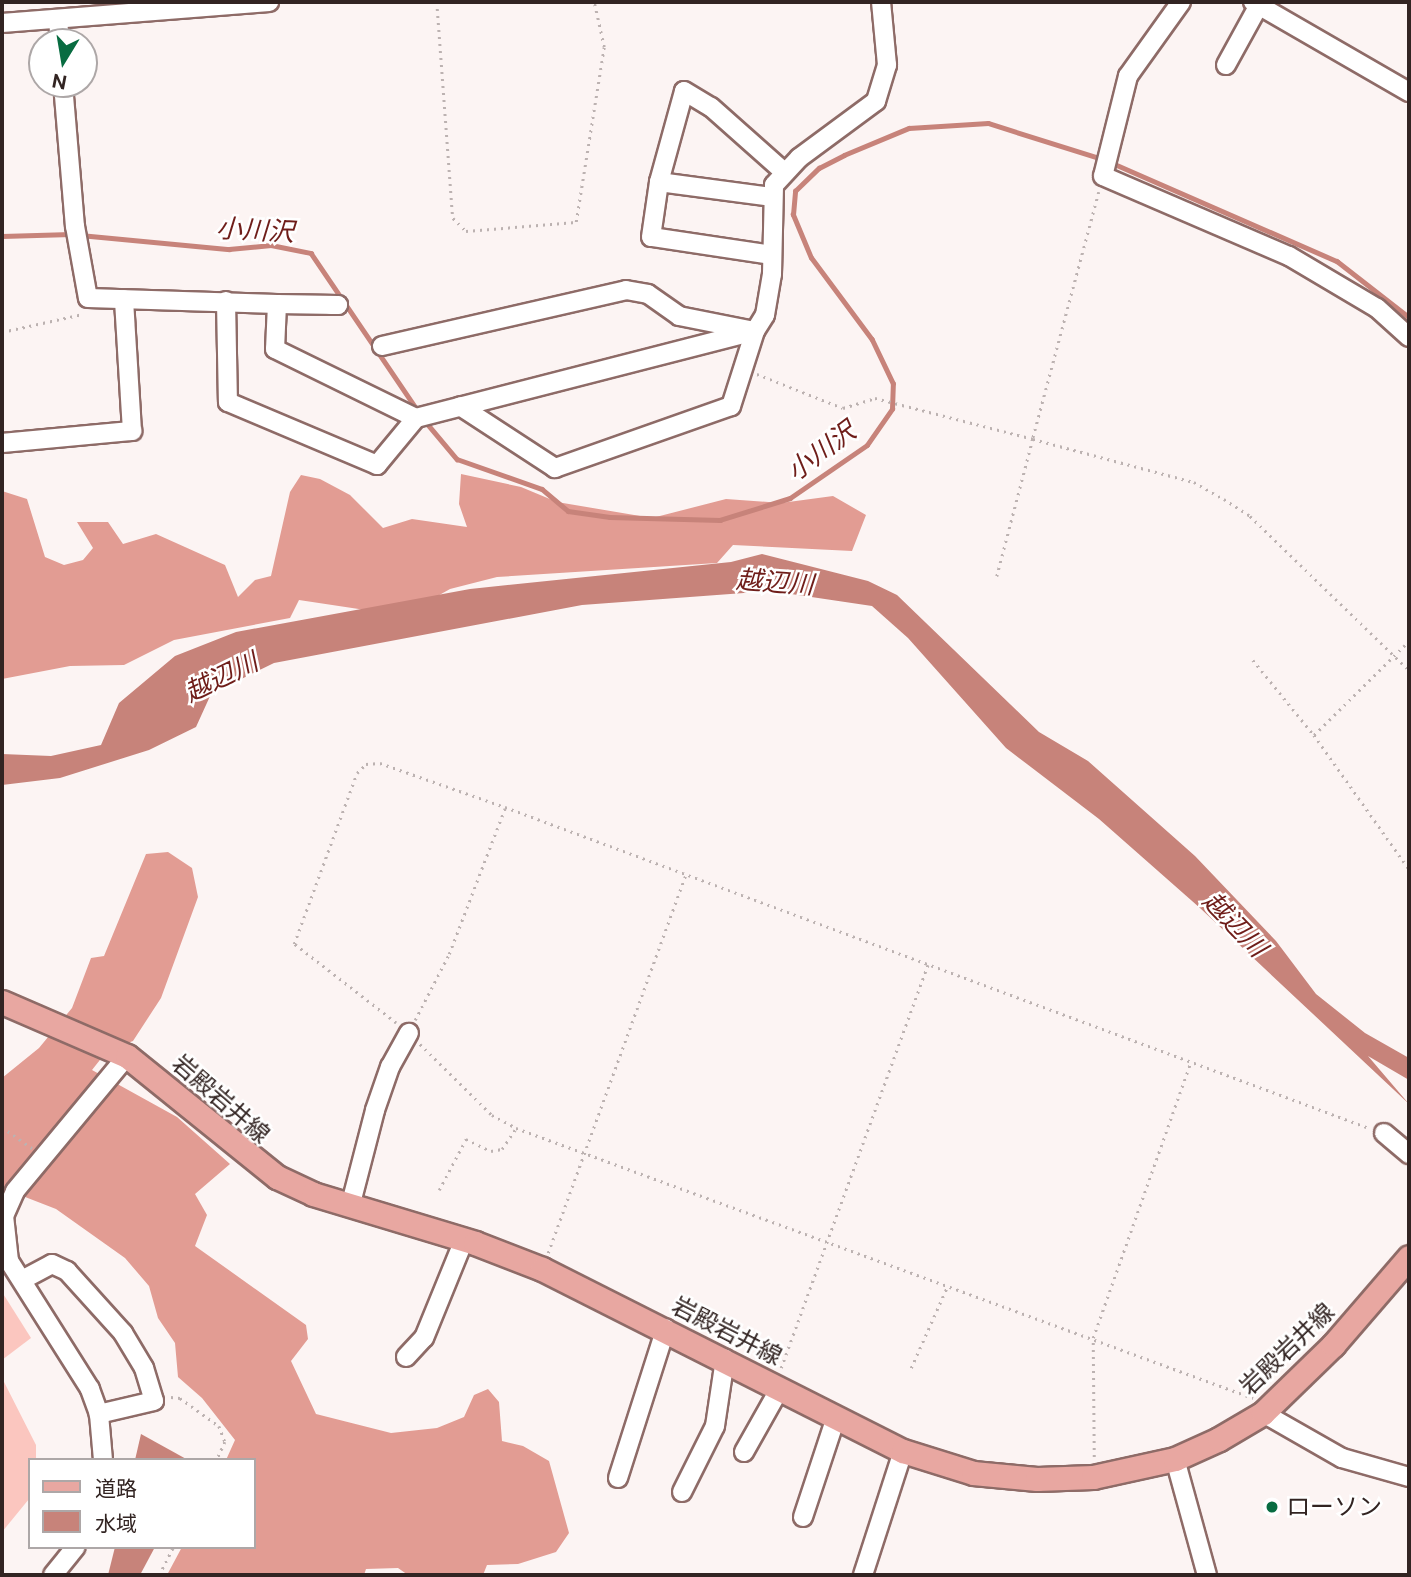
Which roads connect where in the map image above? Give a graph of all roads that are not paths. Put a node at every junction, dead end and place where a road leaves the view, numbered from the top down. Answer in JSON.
{"nodes":[{"id":1,"x":269,"y":2,"type":"edge"},
{"id":2,"x":881,"y":2,"type":"edge"},
{"id":3,"x":1181,"y":2,"type":"edge"},
{"id":4,"x":234,"y":3,"type":"edge"},
{"id":5,"x":1256,"y":4,"type":"edge"},
{"id":6,"x":58,"y":20,"type":"junction"},
{"id":7,"x":2,"y":23,"type":"edge"},
{"id":8,"x":59,"y":28,"type":"edge"},
{"id":9,"x":1226,"y":65,"type":"dead end"},
{"id":10,"x":1409,"y":92,"type":"edge"},
{"id":11,"x":65,"y":98,"type":"edge"},
{"id":12,"x":783,"y":171,"type":"junction"},
{"id":13,"x":659,"y":181,"type":"junction"},
{"id":14,"x":771,"y":197,"type":"junction"},
{"id":15,"x":772,"y":255,"type":"junction"},
{"id":16,"x":124,"y":299,"type":"junction"},
{"id":17,"x":226,"y":301,"type":"junction"},
{"id":18,"x":276,"y":304,"type":"junction"},
{"id":19,"x":331,"y":305,"type":"dead end"},
{"id":20,"x":755,"y":331,"type":"junction"},
{"id":21,"x":1409,"y":337,"type":"edge"},
{"id":22,"x":382,"y":346,"type":"dead end"},
{"id":23,"x":460,"y":406,"type":"junction"},
{"id":24,"x":416,"y":418,"type":"junction"},
{"id":25,"x":2,"y":443,"type":"edge"},
{"id":26,"x":2,"y":1002,"type":"edge"},
{"id":27,"x":409,"y":1033,"type":"road end"},
{"id":28,"x":127,"y":1056,"type":"junction"},
{"id":29,"x":1384,"y":1133,"type":"road end"},
{"id":30,"x":1409,"y":1154,"type":"edge"},
{"id":31,"x":350,"y":1207,"type":"junction"},
{"id":32,"x":464,"y":1240,"type":"junction"},
{"id":33,"x":4,"y":1248,"type":"edge"},
{"id":34,"x":1409,"y":1257,"type":"edge"},
{"id":35,"x":22,"y":1280,"type":"junction"},
{"id":36,"x":666,"y":1328,"type":"junction"},
{"id":37,"x":406,"y":1357,"type":"dead end"},
{"id":38,"x":725,"y":1359,"type":"junction"},
{"id":39,"x":778,"y":1386,"type":"junction"},
{"id":40,"x":1265,"y":1410,"type":"junction"},
{"id":41,"x":99,"y":1414,"type":"junction"},
{"id":42,"x":836,"y":1417,"type":"junction"},
{"id":43,"x":902,"y":1451,"type":"junction"},
{"id":44,"x":744,"y":1452,"type":"dead end"},
{"id":45,"x":103,"y":1458,"type":"edge"},
{"id":46,"x":1175,"y":1459,"type":"junction"},
{"id":47,"x":618,"y":1478,"type":"dead end"},
{"id":48,"x":1409,"y":1478,"type":"edge"},
{"id":49,"x":682,"y":1492,"type":"dead end"},
{"id":50,"x":803,"y":1517,"type":"dead end"},
{"id":51,"x":75,"y":1549,"type":"edge"},
{"id":52,"x":61,"y":1572,"type":"edge"},
{"id":53,"x":863,"y":1575,"type":"edge"},
{"id":54,"x":1208,"y":1575,"type":"edge"}],
"edges":[{"from":1,"to":4,"type":"street"},
{"from":2,"to":12,"type":"street"},
{"from":3,"to":21,"type":"street"},
{"from":4,"to":6,"type":"street"},
{"from":5,"to":9,"type":"street"},
{"from":5,"to":10,"type":"street"},
{"from":6,"to":7,"type":"street"},
{"from":6,"to":8,"type":"street"},
{"from":11,"to":16,"type":"street"},
{"from":12,"to":13,"type":"street"},
{"from":12,"to":14,"type":"street"},
{"from":13,"to":14,"type":"street"},
{"from":13,"to":15,"type":"street"},
{"from":14,"to":15,"type":"street"},
{"from":15,"to":20,"type":"street"},
{"from":16,"to":17,"type":"street"},
{"from":16,"to":25,"type":"street"},
{"from":17,"to":18,"type":"street"},
{"from":17,"to":24,"type":"street"},
{"from":18,"to":19,"type":"street"},
{"from":18,"to":24,"type":"street"},
{"from":20,"to":22,"type":"street"},
{"from":20,"to":23,"type":"street"},
{"from":20,"to":23,"type":"street"},
{"from":23,"to":24,"type":"street"},
{"from":26,"to":28,"type":"main road","name":"岩殿岩井線"},
{"from":27,"to":31,"type":"street"},
{"from":28,"to":31,"type":"main road","name":"岩殿岩井線"},
{"from":28,"to":33,"type":"street"},
{"from":29,"to":30,"type":"street"},
{"from":31,"to":32,"type":"main road","name":"岩殿岩井線"},
{"from":32,"to":36,"type":"main road","name":"岩殿岩井線"},
{"from":32,"to":37,"type":"street"},
{"from":33,"to":35,"type":"street"},
{"from":34,"to":40,"type":"main road","name":"岩殿岩井線"},
{"from":35,"to":41,"type":"street"},
{"from":35,"to":41,"type":"street"},
{"from":36,"to":38,"type":"main road","name":"岩殿岩井線"},
{"from":36,"to":47,"type":"street"},
{"from":38,"to":39,"type":"main road","name":"岩殿岩井線"},
{"from":38,"to":49,"type":"street"},
{"from":39,"to":42,"type":"main road","name":"岩殿岩井線"},
{"from":39,"to":44,"type":"street"},
{"from":40,"to":46,"type":"main road","name":"岩殿岩井線"},
{"from":40,"to":48,"type":"street"},
{"from":41,"to":45,"type":"street"},
{"from":42,"to":43,"type":"main road","name":"岩殿岩井線"},
{"from":42,"to":50,"type":"street"},
{"from":43,"to":46,"type":"main road","name":"岩殿岩井線"},
{"from":43,"to":53,"type":"street"},
{"from":46,"to":54,"type":"street"},
{"from":51,"to":52,"type":"street"}]}
